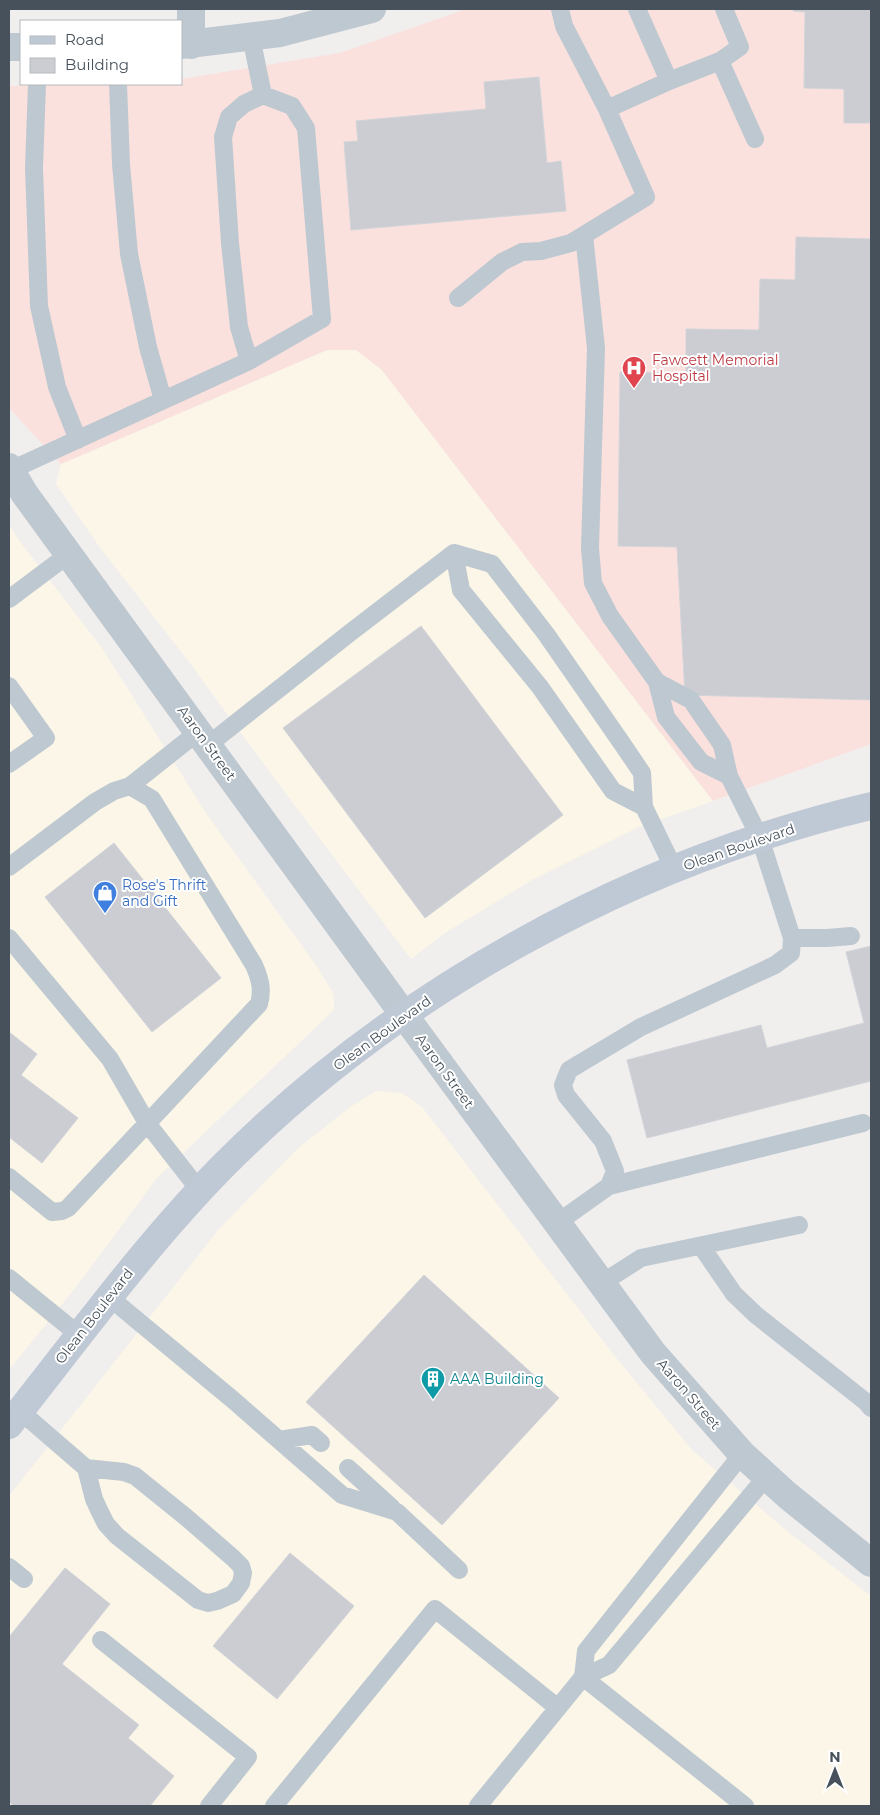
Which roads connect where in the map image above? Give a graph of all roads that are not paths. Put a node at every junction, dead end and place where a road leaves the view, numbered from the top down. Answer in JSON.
{"nodes":[{"id":1,"x":191,"y":9,"type":"edge"},
{"id":2,"x":372,"y":9,"type":"edge"},
{"id":3,"x":560,"y":9,"type":"edge"},
{"id":4,"x":637,"y":9,"type":"edge"},
{"id":5,"x":724,"y":9,"type":"edge"},
{"id":6,"x":250,"y":37,"type":"junction"},
{"id":7,"x":186,"y":45,"type":"edge"},
{"id":8,"x":720,"y":61,"type":"junction"},
{"id":9,"x":668,"y":80,"type":"junction"},
{"id":10,"x":37,"y":85,"type":"edge"},
{"id":11,"x":118,"y":85,"type":"edge"},
{"id":12,"x":264,"y":96,"type":"junction"},
{"id":13,"x":607,"y":108,"type":"junction"},
{"id":14,"x":755,"y":139,"type":"dead end"},
{"id":15,"x":584,"y":235,"type":"junction"},
{"id":16,"x":458,"y":298,"type":"dead end"},
{"id":17,"x":249,"y":361,"type":"junction"},
{"id":18,"x":163,"y":400,"type":"junction"},
{"id":19,"x":78,"y":440,"type":"junction"},
{"id":20,"x":10,"y":469,"type":"edge"},
{"id":21,"x":454,"y":553,"type":"junction"},
{"id":22,"x":69,"y":554,"type":"junction"},
{"id":23,"x":9,"y":599,"type":"edge"},
{"id":24,"x":657,"y":682,"type":"junction"},
{"id":25,"x":9,"y":686,"type":"edge"},
{"id":26,"x":203,"y":739,"type":"junction"},
{"id":27,"x":9,"y":764,"type":"edge"},
{"id":28,"x":729,"y":776,"type":"junction"},
{"id":29,"x":130,"y":786,"type":"junction"},
{"id":30,"x":871,"y":806,"type":"edge"},
{"id":31,"x":644,"y":807,"type":"junction"},
{"id":32,"x":760,"y":838,"type":"junction"},
{"id":33,"x":9,"y":867,"type":"edge"},
{"id":34,"x":674,"y":870,"type":"junction"},
{"id":35,"x":851,"y":936,"type":"dead end"},
{"id":36,"x":9,"y":938,"type":"edge"},
{"id":37,"x":792,"y":938,"type":"junction"},
{"id":38,"x":404,"y":1015,"type":"junction"},
{"id":39,"x":147,"y":1123,"type":"junction"},
{"id":40,"x":863,"y":1123,"type":"dead end"},
{"id":41,"x":9,"y":1177,"type":"edge"},
{"id":42,"x":609,"y":1186,"type":"junction"},
{"id":43,"x":200,"y":1191,"type":"junction"},
{"id":44,"x":557,"y":1223,"type":"junction"},
{"id":45,"x":799,"y":1225,"type":"dead end"},
{"id":46,"x":701,"y":1246,"type":"junction"},
{"id":47,"x":9,"y":1278,"type":"edge"},
{"id":48,"x":602,"y":1284,"type":"junction"},
{"id":49,"x":109,"y":1297,"type":"junction"},
{"id":50,"x":79,"y":1335,"type":"junction"},
{"id":51,"x":871,"y":1408,"type":"edge"},
{"id":52,"x":14,"y":1418,"type":"edge"},
{"id":53,"x":280,"y":1440,"type":"junction"},
{"id":54,"x":321,"y":1443,"type":"dead end"},
{"id":55,"x":742,"y":1454,"type":"junction"},
{"id":56,"x":86,"y":1468,"type":"junction"},
{"id":57,"x":348,"y":1468,"type":"dead end"},
{"id":58,"x":767,"y":1476,"type":"junction"},
{"id":59,"x":397,"y":1512,"type":"junction"},
{"id":60,"x":871,"y":1563,"type":"edge"},
{"id":61,"x":9,"y":1567,"type":"edge"},
{"id":62,"x":459,"y":1570,"type":"dead end"},
{"id":63,"x":24,"y":1579,"type":"dead end"},
{"id":64,"x":101,"y":1640,"type":"dead end"},
{"id":65,"x":582,"y":1677,"type":"junction"},
{"id":66,"x":558,"y":1708,"type":"junction"},
{"id":67,"x":209,"y":1806,"type":"edge"},
{"id":68,"x":274,"y":1806,"type":"edge"},
{"id":69,"x":478,"y":1806,"type":"edge"},
{"id":70,"x":745,"y":1806,"type":"edge"}],
"edges":[{"from":1,"to":7,"type":"street"},
{"from":2,"to":6,"type":"street"},
{"from":3,"to":13,"type":"lane"},
{"from":4,"to":9,"type":"lane"},
{"from":5,"to":8,"type":"lane"},
{"from":6,"to":7,"type":"street"},
{"from":6,"to":12,"type":"lane"},
{"from":8,"to":9,"type":"lane"},
{"from":8,"to":14,"type":"lane"},
{"from":9,"to":13,"type":"lane"},
{"from":10,"to":19,"type":"lane"},
{"from":11,"to":18,"type":"lane"},
{"from":12,"to":17,"type":"lane"},
{"from":12,"to":17,"type":"lane"},
{"from":13,"to":15,"type":"lane"},
{"from":15,"to":16,"type":"lane"},
{"from":15,"to":24,"type":"lane"},
{"from":17,"to":18,"type":"lane"},
{"from":18,"to":19,"type":"lane"},
{"from":19,"to":20,"type":"lane"},
{"from":20,"to":22,"type":"street","name":"Aaron Street"},
{"from":21,"to":26,"type":"lane"},
{"from":21,"to":31,"type":"lane"},
{"from":21,"to":31,"type":"lane"},
{"from":22,"to":23,"type":"lane"},
{"from":22,"to":26,"type":"street","name":"Aaron Street"},
{"from":24,"to":28,"type":"lane"},
{"from":24,"to":28,"type":"lane"},
{"from":25,"to":27,"type":"lane"},
{"from":26,"to":29,"type":"lane"},
{"from":26,"to":38,"type":"street","name":"Aaron Street"},
{"from":28,"to":32,"type":"lane"},
{"from":29,"to":33,"type":"lane"},
{"from":29,"to":39,"type":"lane"},
{"from":30,"to":32,"type":"street","name":"Olean Boulevard"},
{"from":31,"to":34,"type":"lane"},
{"from":32,"to":34,"type":"street","name":"Olean Boulevard"},
{"from":32,"to":37,"type":"lane"},
{"from":34,"to":38,"type":"street","name":"Olean Boulevard"},
{"from":35,"to":37,"type":"lane"},
{"from":36,"to":39,"type":"lane"},
{"from":37,"to":42,"type":"lane"},
{"from":38,"to":43,"type":"street","name":"Olean Boulevard"},
{"from":38,"to":44,"type":"street","name":"Aaron Street"},
{"from":39,"to":41,"type":"lane"},
{"from":39,"to":43,"type":"lane"},
{"from":40,"to":42,"type":"lane"},
{"from":42,"to":44,"type":"lane"},
{"from":43,"to":49,"type":"street","name":"Olean Boulevard"},
{"from":44,"to":48,"type":"street","name":"Aaron Street"},
{"from":45,"to":46,"type":"lane"},
{"from":46,"to":48,"type":"lane"},
{"from":46,"to":51,"type":"lane"},
{"from":47,"to":50,"type":"lane"},
{"from":48,"to":55,"type":"street","name":"Aaron Street"},
{"from":49,"to":50,"type":"street","name":"Olean Boulevard"},
{"from":49,"to":53,"type":"lane"},
{"from":50,"to":52,"type":"street","name":"Olean Boulevard"},
{"from":52,"to":56,"type":"lane"},
{"from":53,"to":54,"type":"lane"},
{"from":53,"to":59,"type":"lane"},
{"from":55,"to":58,"type":"street","name":"Aaron Street"},
{"from":55,"to":65,"type":"lane"},
{"from":56,"to":56,"type":"lane"},
{"from":57,"to":59,"type":"lane"},
{"from":58,"to":60,"type":"street","name":"Aaron Street"},
{"from":58,"to":65,"type":"lane"},
{"from":59,"to":62,"type":"lane"},
{"from":61,"to":63,"type":"lane"},
{"from":64,"to":67,"type":"lane"},
{"from":65,"to":66,"type":"lane"},
{"from":65,"to":70,"type":"lane"},
{"from":66,"to":68,"type":"lane"},
{"from":66,"to":69,"type":"lane"}]}
